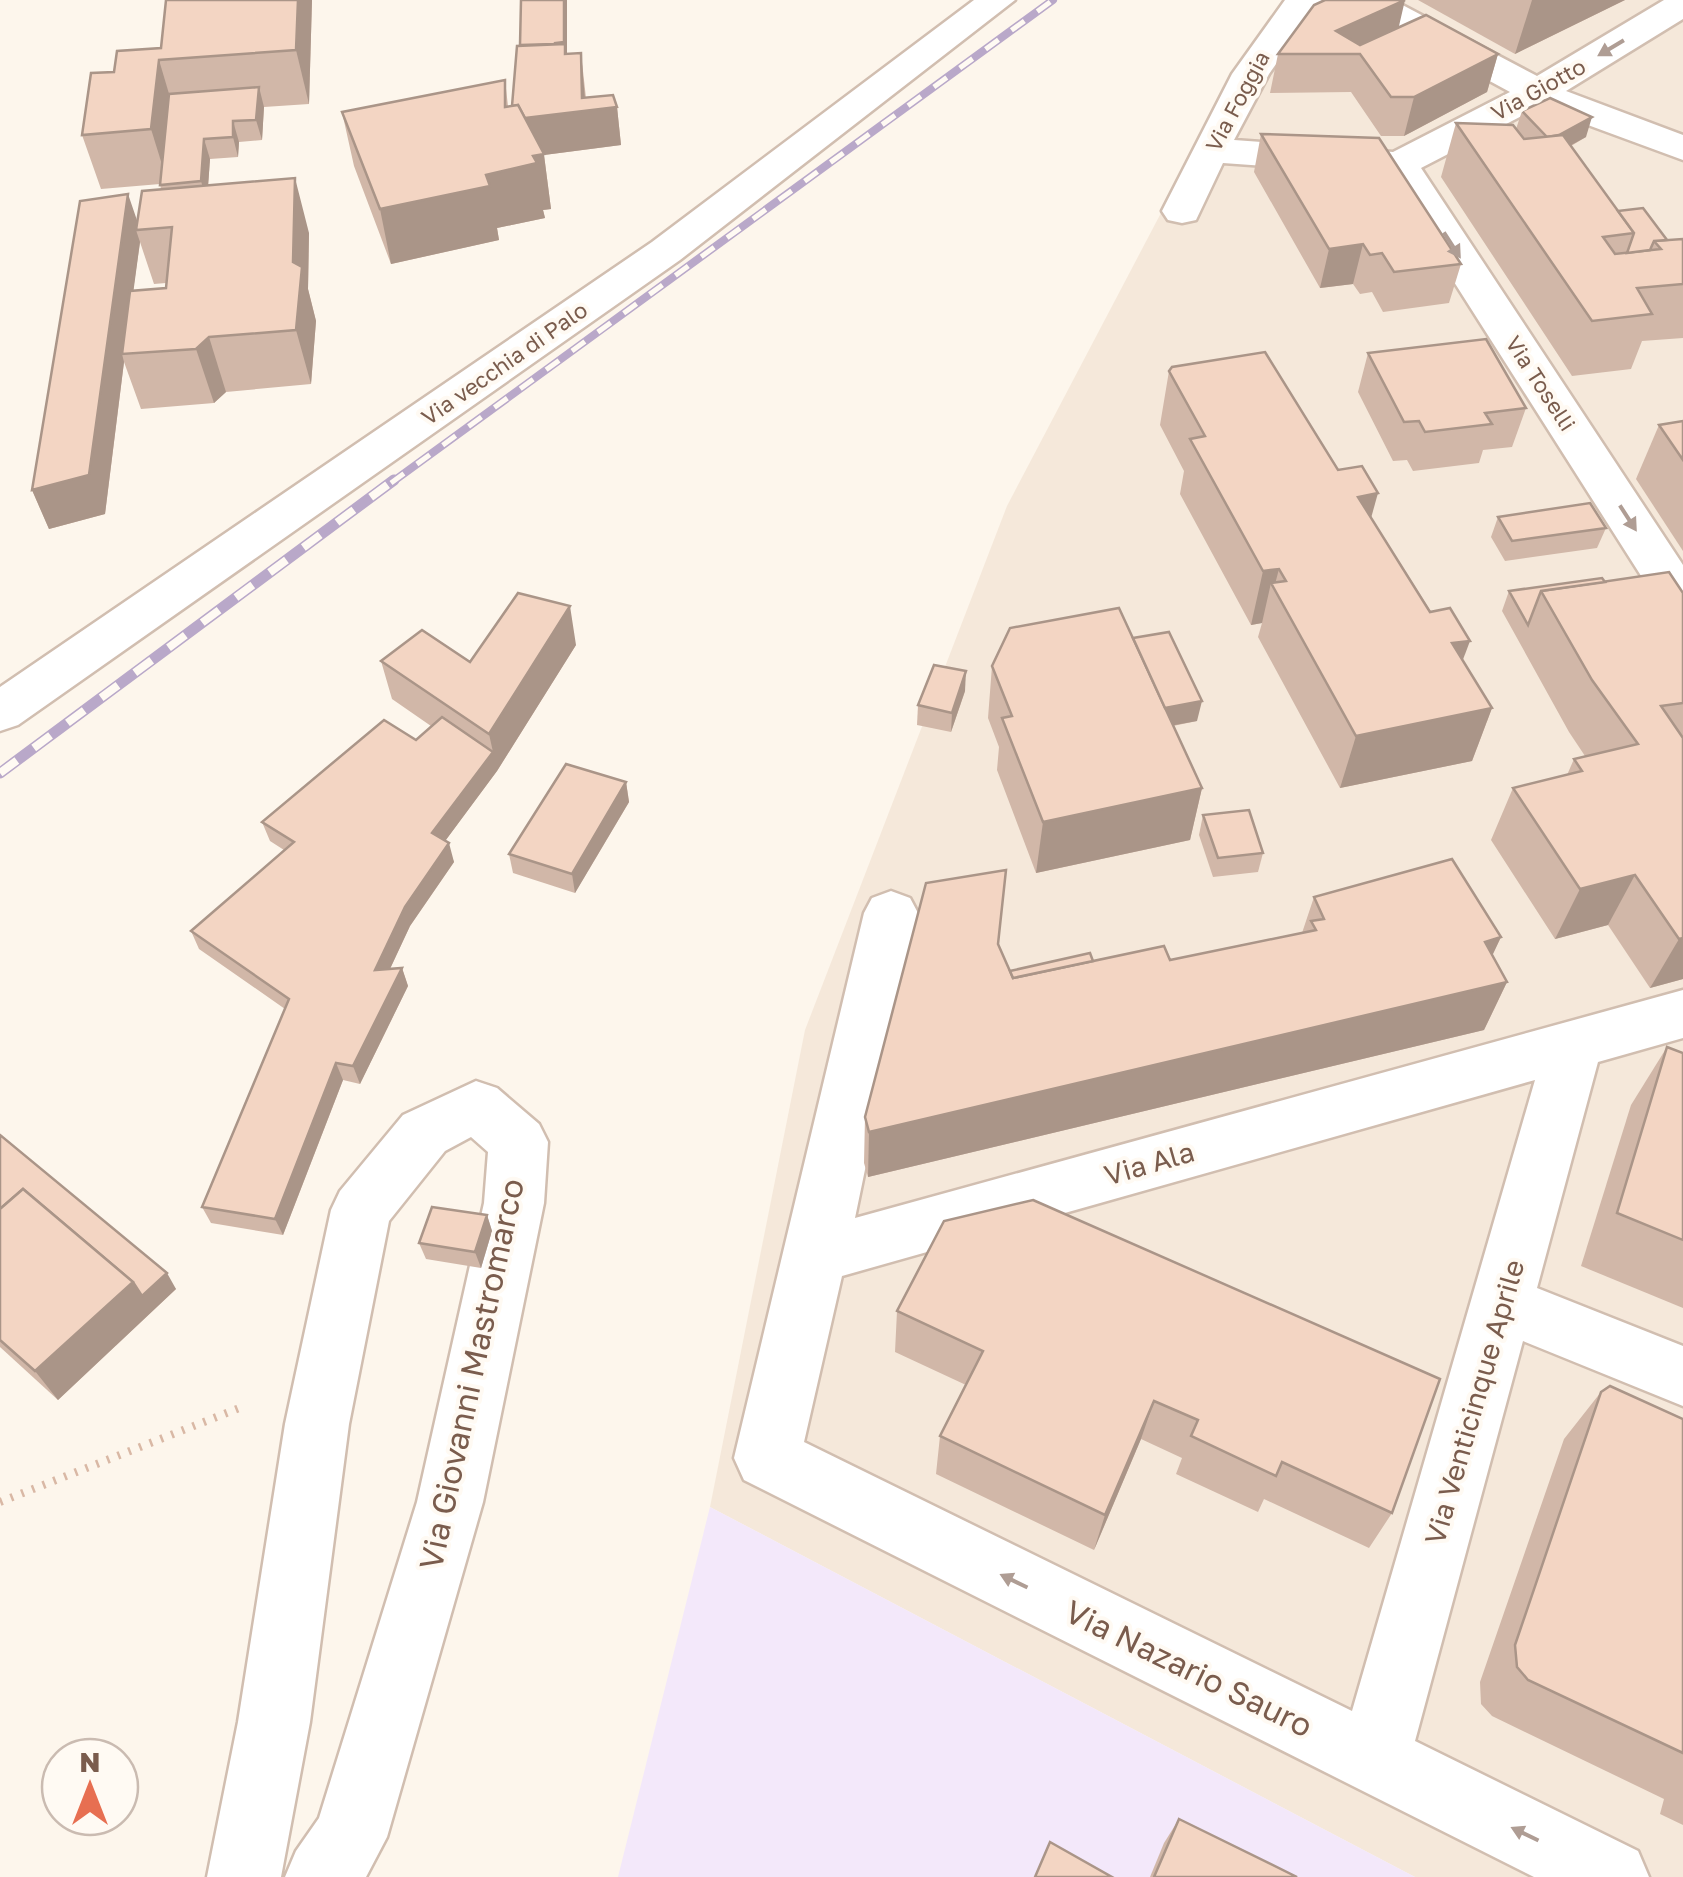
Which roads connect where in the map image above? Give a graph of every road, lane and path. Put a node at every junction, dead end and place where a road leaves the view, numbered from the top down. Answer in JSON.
{"nodes":[{"id":1,"x":997,"y":0,"type":"edge"},
{"id":2,"x":1304,"y":0,"type":"edge"},
{"id":3,"x":1368,"y":0,"type":"edge"},
{"id":4,"x":1683,"y":4,"type":"edge"},
{"id":5,"x":1538,"y":92,"type":"junction"},
{"id":6,"x":1683,"y":148,"type":"edge"},
{"id":7,"x":1210,"y":150,"type":"junction"},
{"id":8,"x":1398,"y":164,"type":"junction"},
{"id":9,"x":1182,"y":211,"type":"dead end"},
{"id":10,"x":1683,"y":603,"type":"edge"},
{"id":11,"x":0,"y":712,"type":"edge"},
{"id":12,"x":891,"y":913,"type":"dead end"},
{"id":13,"x":1683,"y":1014,"type":"edge"},
{"id":14,"x":1574,"y":1044,"type":"junction"},
{"id":15,"x":816,"y":1256,"type":"junction"},
{"id":16,"x":1502,"y":1303,"type":"junction"},
{"id":17,"x":327,"y":1374,"type":"junction"},
{"id":18,"x":1683,"y":1376,"type":"edge"},
{"id":19,"x":0,"y":1502,"type":"edge"},
{"id":20,"x":1374,"y":1759,"type":"junction"},
{"id":21,"x":244,"y":1877,"type":"edge"},
{"id":22,"x":322,"y":1877,"type":"edge"},
{"id":23,"x":1612,"y":1877,"type":"edge"}],
"edges":[{"from":1,"to":11,"type":"street","name":"Via vecchia di Palo"},
{"from":2,"to":7,"type":"street","name":"Via Foggia"},
{"from":3,"to":5,"type":"street"},
{"from":4,"to":5,"type":"street","name":"Via Giotto","one_way":true},
{"from":5,"to":6,"type":"street"},
{"from":5,"to":8,"type":"street","name":"Via Giotto"},
{"from":7,"to":8,"type":"street"},
{"from":7,"to":9,"type":"street","name":"Via Foggia"},
{"from":8,"to":10,"type":"street","name":"Via Toselli","one_way":true},
{"from":12,"to":15,"type":"street"},
{"from":13,"to":14,"type":"street","name":"Via Ala"},
{"from":14,"to":15,"type":"street","name":"Via Ala"},
{"from":14,"to":16,"type":"street","name":"Via Venticinque Aprile"},
{"from":20,"to":15,"type":"street","name":"Via Nazario Sauro","one_way":true},
{"from":16,"to":18,"type":"street"},
{"from":16,"to":20,"type":"street","name":"Via Venticinque Aprile"},
{"from":17,"to":19,"type":"path"},
{"from":17,"to":21,"type":"street","name":"Via Giovanni Mastromarco"},
{"from":17,"to":22,"type":"street","name":"Via Giovanni Mastromarco"},
{"from":23,"to":20,"type":"street","name":"Via Nazario Sauro","one_way":true}]}
